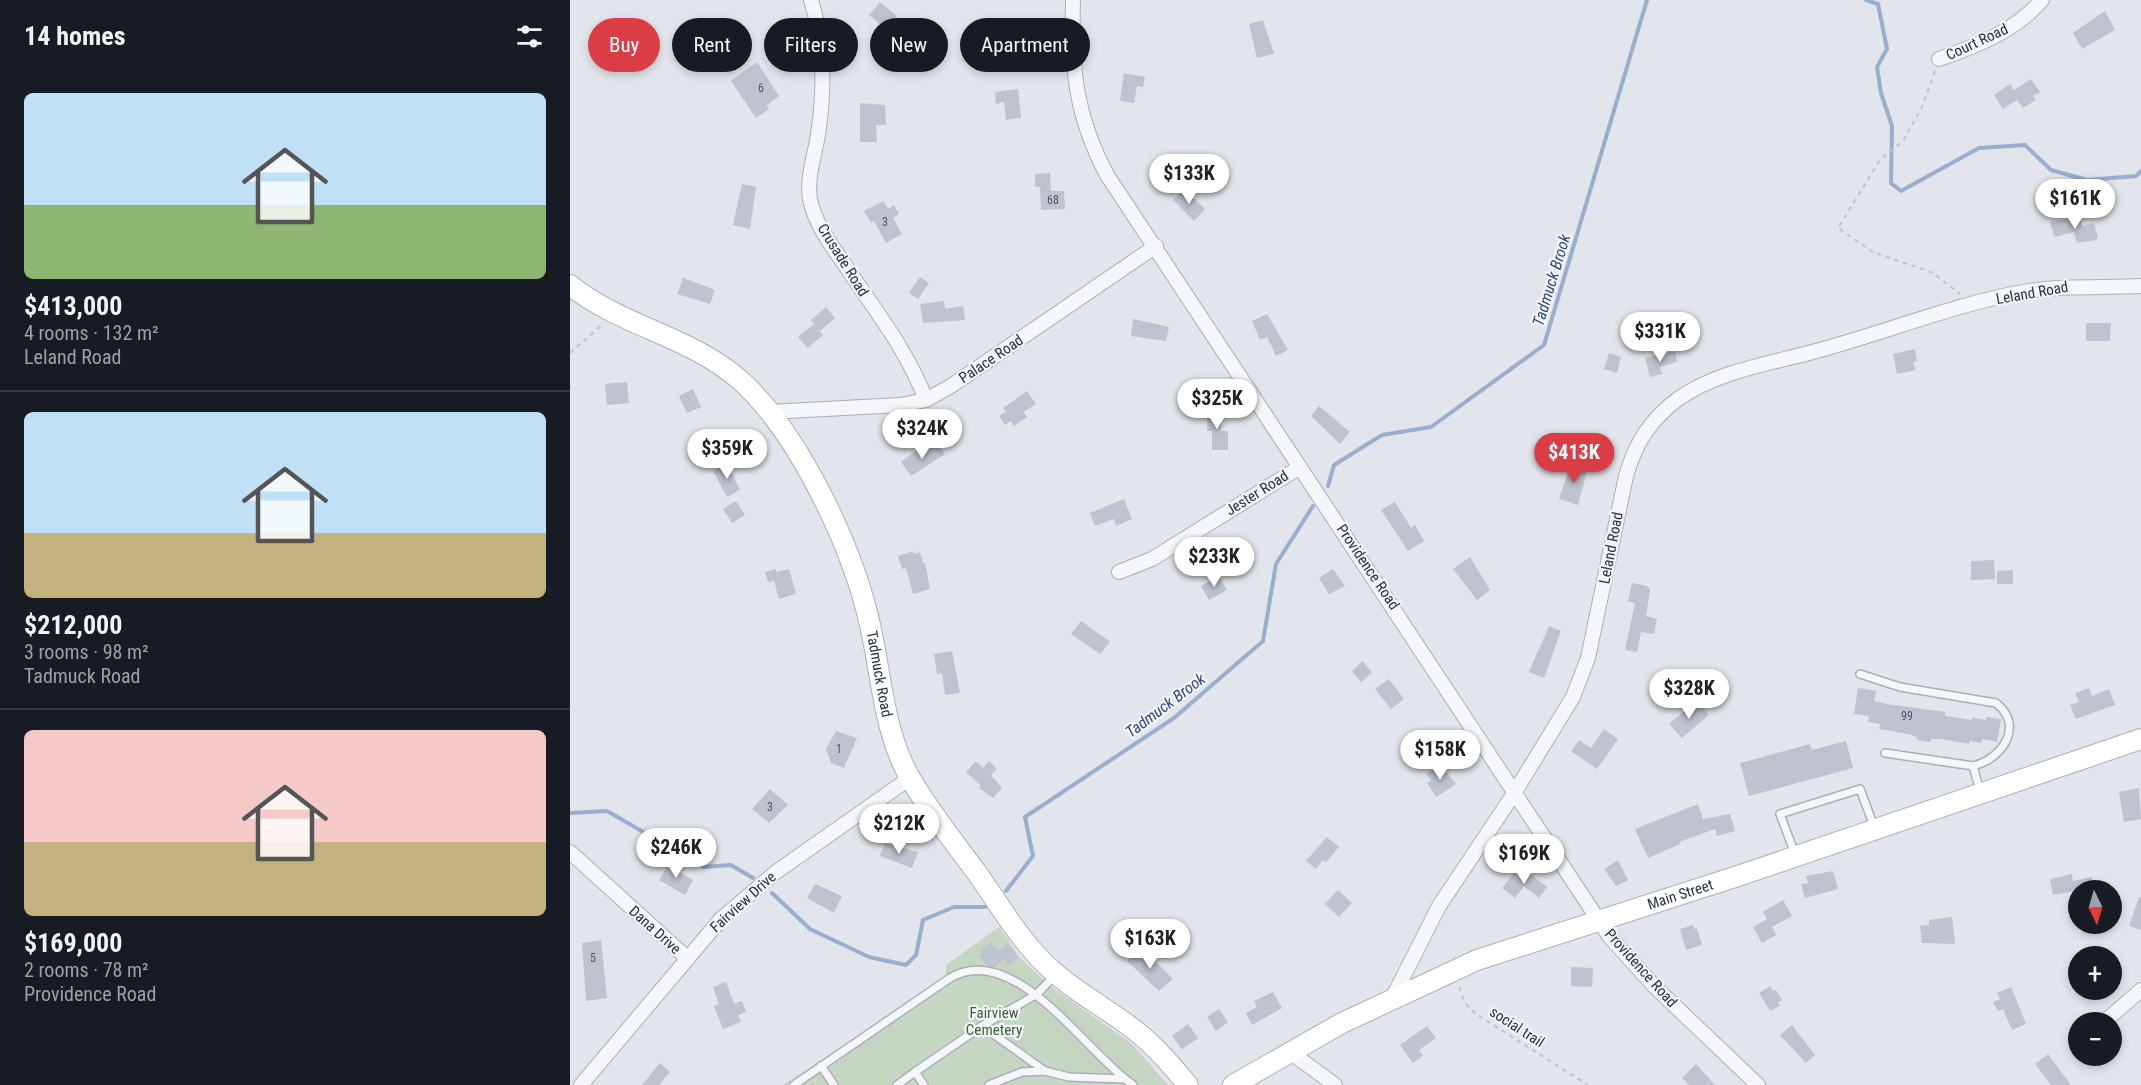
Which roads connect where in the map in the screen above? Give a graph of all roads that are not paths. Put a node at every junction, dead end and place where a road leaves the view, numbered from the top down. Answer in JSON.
{"nodes":[{"id":1,"x":810,"y":0,"type":"edge"},
{"id":2,"x":1073,"y":0,"type":"edge"},
{"id":3,"x":2042,"y":0,"type":"edge"},
{"id":4,"x":1939,"y":59,"type":"road end"},
{"id":5,"x":1156,"y":246,"type":"junction"},
{"id":6,"x":570,"y":285,"type":"edge"},
{"id":7,"x":2141,"y":286,"type":"edge"},
{"id":8,"x":926,"y":400,"type":"junction"},
{"id":9,"x":769,"y":412,"type":"junction"},
{"id":10,"x":1300,"y":467,"type":"junction"},
{"id":11,"x":1119,"y":572,"type":"dead end"},
{"id":12,"x":1860,"y":674,"type":"dead end"},
{"id":13,"x":2141,"y":739,"type":"edge"},
{"id":14,"x":1884,"y":753,"type":"dead end"},
{"id":15,"x":1973,"y":766,"type":"junction"},
{"id":16,"x":910,"y":778,"type":"junction"},
{"id":17,"x":1980,"y":794,"type":"junction"},
{"id":18,"x":1513,"y":795,"type":"junction"},
{"id":19,"x":1875,"y":828,"type":"junction"},
{"id":20,"x":570,"y":852,"type":"edge"},
{"id":21,"x":1796,"y":856,"type":"junction"},
{"id":22,"x":1600,"y":922,"type":"junction"},
{"id":23,"x":687,"y":958,"type":"junction"},
{"id":24,"x":1056,"y":975,"type":"junction"},
{"id":25,"x":2141,"y":990,"type":"edge"},
{"id":26,"x":1037,"y":994,"type":"junction"},
{"id":27,"x":1393,"y":997,"type":"junction"},
{"id":28,"x":2116,"y":1012,"type":"edge"},
{"id":29,"x":982,"y":1026,"type":"junction"},
{"id":30,"x":1290,"y":1052,"type":"junction"},
{"id":31,"x":821,"y":1066,"type":"junction"},
{"id":32,"x":1045,"y":1071,"type":"junction"},
{"id":33,"x":915,"y":1072,"type":"junction"},
{"id":34,"x":1124,"y":1079,"type":"junction"},
{"id":35,"x":581,"y":1085,"type":"edge"},
{"id":36,"x":794,"y":1085,"type":"edge"},
{"id":37,"x":834,"y":1085,"type":"edge"},
{"id":38,"x":897,"y":1085,"type":"edge"},
{"id":39,"x":924,"y":1085,"type":"edge"},
{"id":40,"x":989,"y":1085,"type":"edge"},
{"id":41,"x":1133,"y":1085,"type":"edge"},
{"id":42,"x":1188,"y":1085,"type":"edge"},
{"id":43,"x":1233,"y":1085,"type":"edge"},
{"id":44,"x":1335,"y":1085,"type":"edge"},
{"id":45,"x":1758,"y":1085,"type":"edge"}],
"edges":[{"from":1,"to":8,"type":"street","name":"Crusade Road"},
{"from":2,"to":5,"type":"street","name":"Providence Road"},
{"from":3,"to":4,"type":"street","name":"Court Road"},
{"from":5,"to":8,"type":"street","name":"Palace Road"},
{"from":5,"to":10,"type":"street","name":"Providence Road"},
{"from":6,"to":9,"type":"street","name":"Tadmuck Road"},
{"from":7,"to":18,"type":"street","name":"Leland Road"},
{"from":8,"to":9,"type":"street","name":"Palace Road"},
{"from":9,"to":16,"type":"street","name":"Tadmuck Road"},
{"from":10,"to":11,"type":"street","name":"Jester Road"},
{"from":10,"to":18,"type":"street","name":"Providence Road"},
{"from":12,"to":15,"type":"lane"},
{"from":13,"to":17,"type":"street","name":"Main Street"},
{"from":14,"to":15,"type":"lane"},
{"from":15,"to":17,"type":"lane"},
{"from":16,"to":23,"type":"street","name":"Fairview Drive"},
{"from":16,"to":24,"type":"street","name":"Tadmuck Road"},
{"from":17,"to":19,"type":"street","name":"Main Street"},
{"from":18,"to":22,"type":"street","name":"Providence Road"},
{"from":18,"to":27,"type":"street","name":"Leland Road"},
{"from":19,"to":21,"type":"street","name":"Main Street"},
{"from":19,"to":21,"type":"lane"},
{"from":20,"to":23,"type":"street","name":"Dana Drive"},
{"from":21,"to":22,"type":"street","name":"Main Street"},
{"from":22,"to":27,"type":"street","name":"Main Street"},
{"from":22,"to":45,"type":"street","name":"Providence Road"},
{"from":23,"to":35,"type":"street","name":"Fairview Drive"},
{"from":24,"to":26,"type":"lane"},
{"from":24,"to":42,"type":"street","name":"Tadmuck Road"},
{"from":25,"to":28,"type":"street"},
{"from":26,"to":29,"type":"lane"},
{"from":26,"to":31,"type":"lane"},
{"from":26,"to":34,"type":"lane"},
{"from":27,"to":30,"type":"street","name":"Main Street"},
{"from":29,"to":32,"type":"lane"},
{"from":29,"to":33,"type":"lane"},
{"from":30,"to":43,"type":"street","name":"Main Street"},
{"from":30,"to":44,"type":"street"},
{"from":31,"to":36,"type":"lane"},
{"from":31,"to":37,"type":"lane"},
{"from":32,"to":34,"type":"lane"},
{"from":32,"to":40,"type":"lane"},
{"from":33,"to":38,"type":"lane"},
{"from":33,"to":39,"type":"lane"},
{"from":34,"to":41,"type":"lane"}]}
